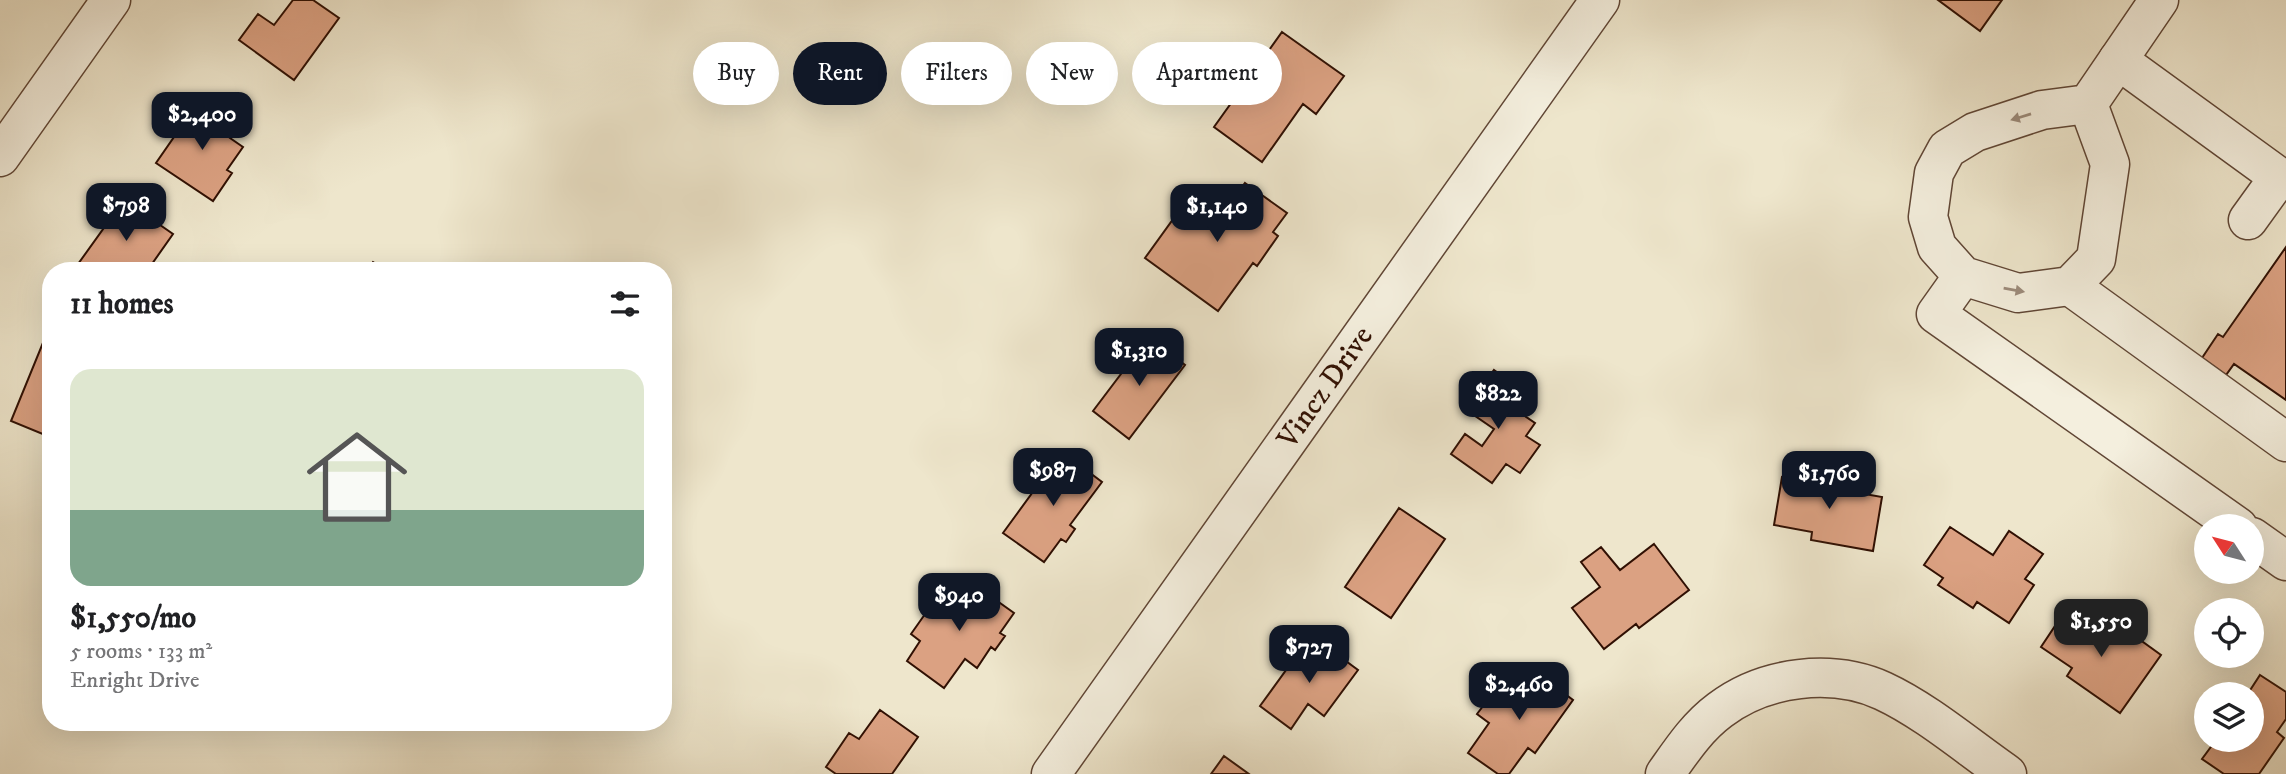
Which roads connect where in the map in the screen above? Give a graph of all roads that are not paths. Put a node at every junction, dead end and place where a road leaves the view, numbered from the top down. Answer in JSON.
{"nodes":[{"id":1,"x":110,"y":0,"type":"edge"},
{"id":2,"x":1600,"y":0,"type":"edge"},
{"id":3,"x":2159,"y":0,"type":"edge"},
{"id":4,"x":2118,"y":60,"type":"junction"},
{"id":5,"x":2088,"y":104,"type":"junction"},
{"id":6,"x":0,"y":157,"type":"edge"},
{"id":7,"x":2248,"y":220,"type":"dead end"},
{"id":8,"x":1963,"y":276,"type":"junction"},
{"id":9,"x":2070,"y":286,"type":"junction"},
{"id":10,"x":2286,"y":443,"type":"edge"},
{"id":11,"x":2220,"y":514,"type":"edge"},
{"id":12,"x":2264,"y":545,"type":"edge"},
{"id":13,"x":2286,"y":561,"type":"edge"},
{"id":14,"x":1051,"y":774,"type":"edge"},
{"id":15,"x":1665,"y":774,"type":"edge"},
{"id":16,"x":2007,"y":774,"type":"edge"}],
"edges":[{"from":1,"to":6,"type":"street"},
{"from":2,"to":14,"type":"street","name":"Vincz Drive"},
{"from":3,"to":4,"type":"street"},
{"from":4,"to":5,"type":"street"},
{"from":4,"to":7,"type":"street"},
{"from":5,"to":8,"type":"street","one_way":true},
{"from":5,"to":9,"type":"street"},
{"from":8,"to":9,"type":"street","one_way":true},
{"from":8,"to":11,"type":"street"},
{"from":9,"to":10,"type":"street"},
{"from":12,"to":13,"type":"street"},
{"from":15,"to":16,"type":"street"}]}
